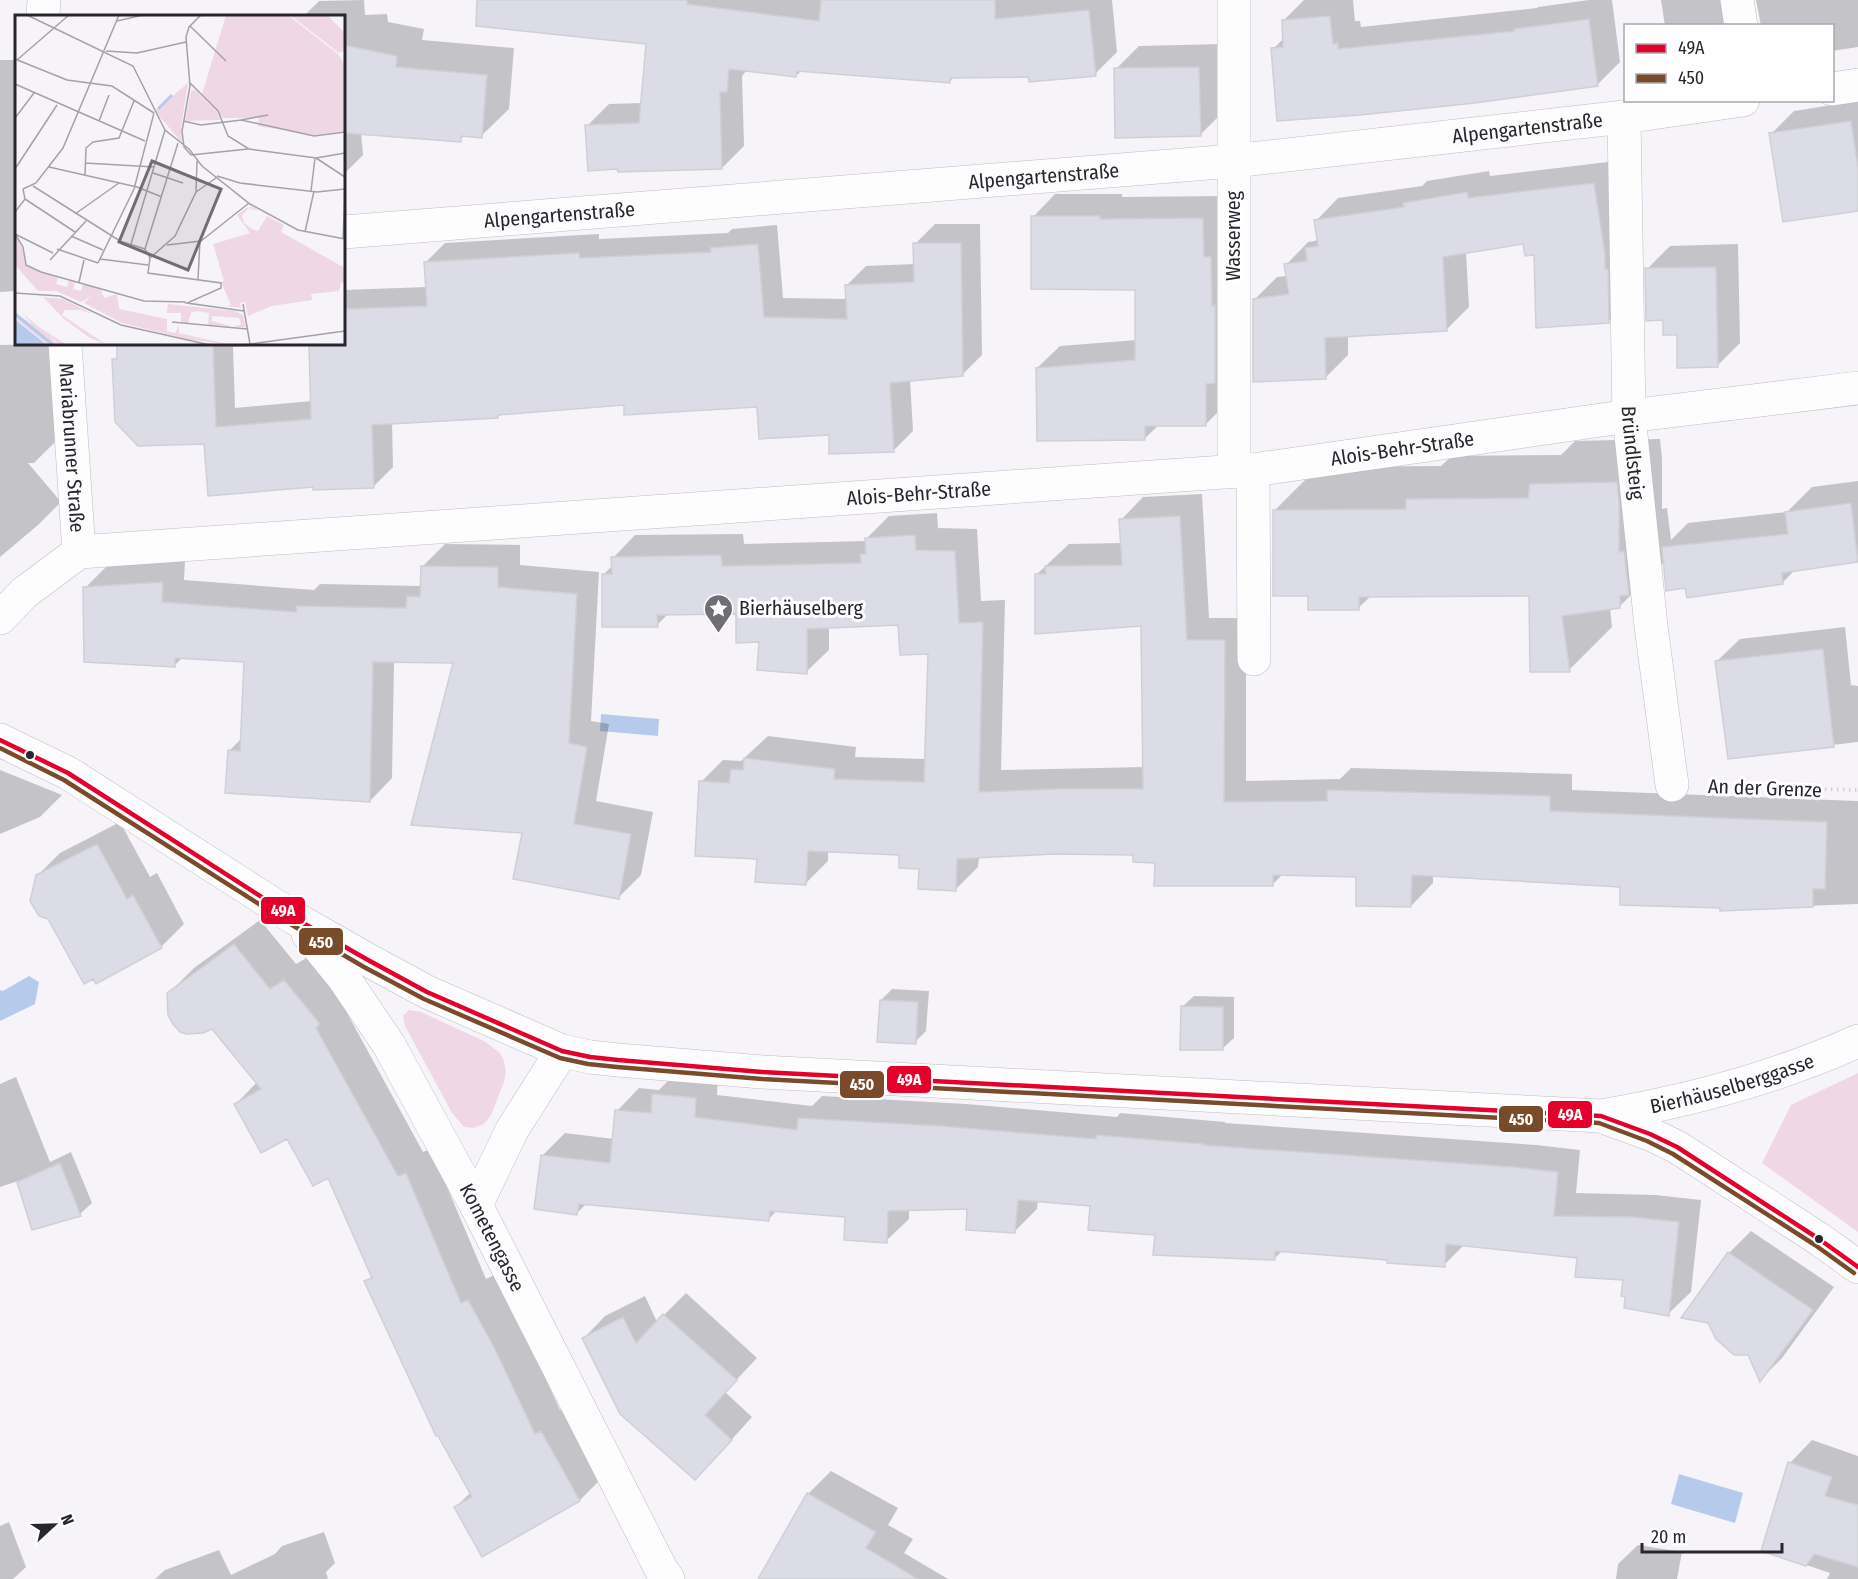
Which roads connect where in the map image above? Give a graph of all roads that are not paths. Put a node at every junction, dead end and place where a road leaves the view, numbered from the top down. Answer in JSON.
{"nodes":[{"id":1,"x":44,"y":0,"type":"edge"},
{"id":2,"x":1234,"y":0,"type":"edge"},
{"id":3,"x":1737,"y":0,"type":"edge"},
{"id":4,"x":43,"y":15,"type":"edge"},
{"id":5,"x":1741,"y":24,"type":"edge"},
{"id":6,"x":1858,"y":86,"type":"edge"},
{"id":7,"x":1834,"y":89,"type":"edge"},
{"id":8,"x":1729,"y":102,"type":"edge"},
{"id":9,"x":1624,"y":117,"type":"junction"},
{"id":10,"x":1233,"y":161,"type":"junction"},
{"id":11,"x":345,"y":232,"type":"edge"},
{"id":12,"x":65,"y":345,"type":"edge"},
{"id":13,"x":1858,"y":388,"type":"edge"},
{"id":14,"x":1629,"y":416,"type":"junction"},
{"id":15,"x":1243,"y":471,"type":"junction"},
{"id":16,"x":80,"y":552,"type":"junction"},
{"id":17,"x":0,"y":618,"type":"edge"},
{"id":18,"x":1254,"y":659,"type":"dead end"},
{"id":19,"x":0,"y":740,"type":"edge"},
{"id":20,"x":1672,"y":785,"type":"road end"},
{"id":21,"x":296,"y":919,"type":"junction"},
{"id":22,"x":1858,"y":1041,"type":"edge"},
{"id":23,"x":562,"y":1051,"type":"junction"},
{"id":24,"x":1601,"y":1116,"type":"junction"},
{"id":25,"x":476,"y":1205,"type":"junction"},
{"id":26,"x":1858,"y":1267,"type":"edge"},
{"id":27,"x":656,"y":1576,"type":"edge"}],
"edges":[{"from":1,"to":4,"type":"street"},
{"from":2,"to":10,"type":"street","name":"Wasserweg"},
{"from":3,"to":5,"type":"street"},
{"from":6,"to":7,"type":"street"},
{"from":8,"to":9,"type":"street","name":"Alpengartenstraße"},
{"from":9,"to":10,"type":"street","name":"Alpengartenstraße"},
{"from":9,"to":14,"type":"street","name":"Bründlsteig"},
{"from":10,"to":11,"type":"street","name":"Alpengartenstraße"},
{"from":10,"to":15,"type":"street","name":"Wasserweg"},
{"from":12,"to":16,"type":"street","name":"Mariabrunner Straße"},
{"from":13,"to":14,"type":"street","name":"Alois-Behr-Straße"},
{"from":14,"to":15,"type":"street","name":"Alois-Behr-Straße"},
{"from":14,"to":20,"type":"street","name":"Bründlsteig"},
{"from":15,"to":16,"type":"street","name":"Alois-Behr-Straße"},
{"from":15,"to":18,"type":"street","name":"Wasserweg"},
{"from":16,"to":17,"type":"street"},
{"from":19,"to":21,"type":"street","name":"Bierhäuselberggasse"},
{"from":21,"to":23,"type":"street","name":"Bierhäuselberggasse"},
{"from":21,"to":25,"type":"street","name":"Kometengasse"},
{"from":22,"to":24,"type":"street","name":"Bierhäuselberggasse"},
{"from":23,"to":24,"type":"street","name":"Bierhäuselberggasse"},
{"from":23,"to":25,"type":"street"},
{"from":24,"to":26,"type":"street","name":"Bierhäuselberggasse"},
{"from":25,"to":27,"type":"street","name":"Kometengasse"}]}
